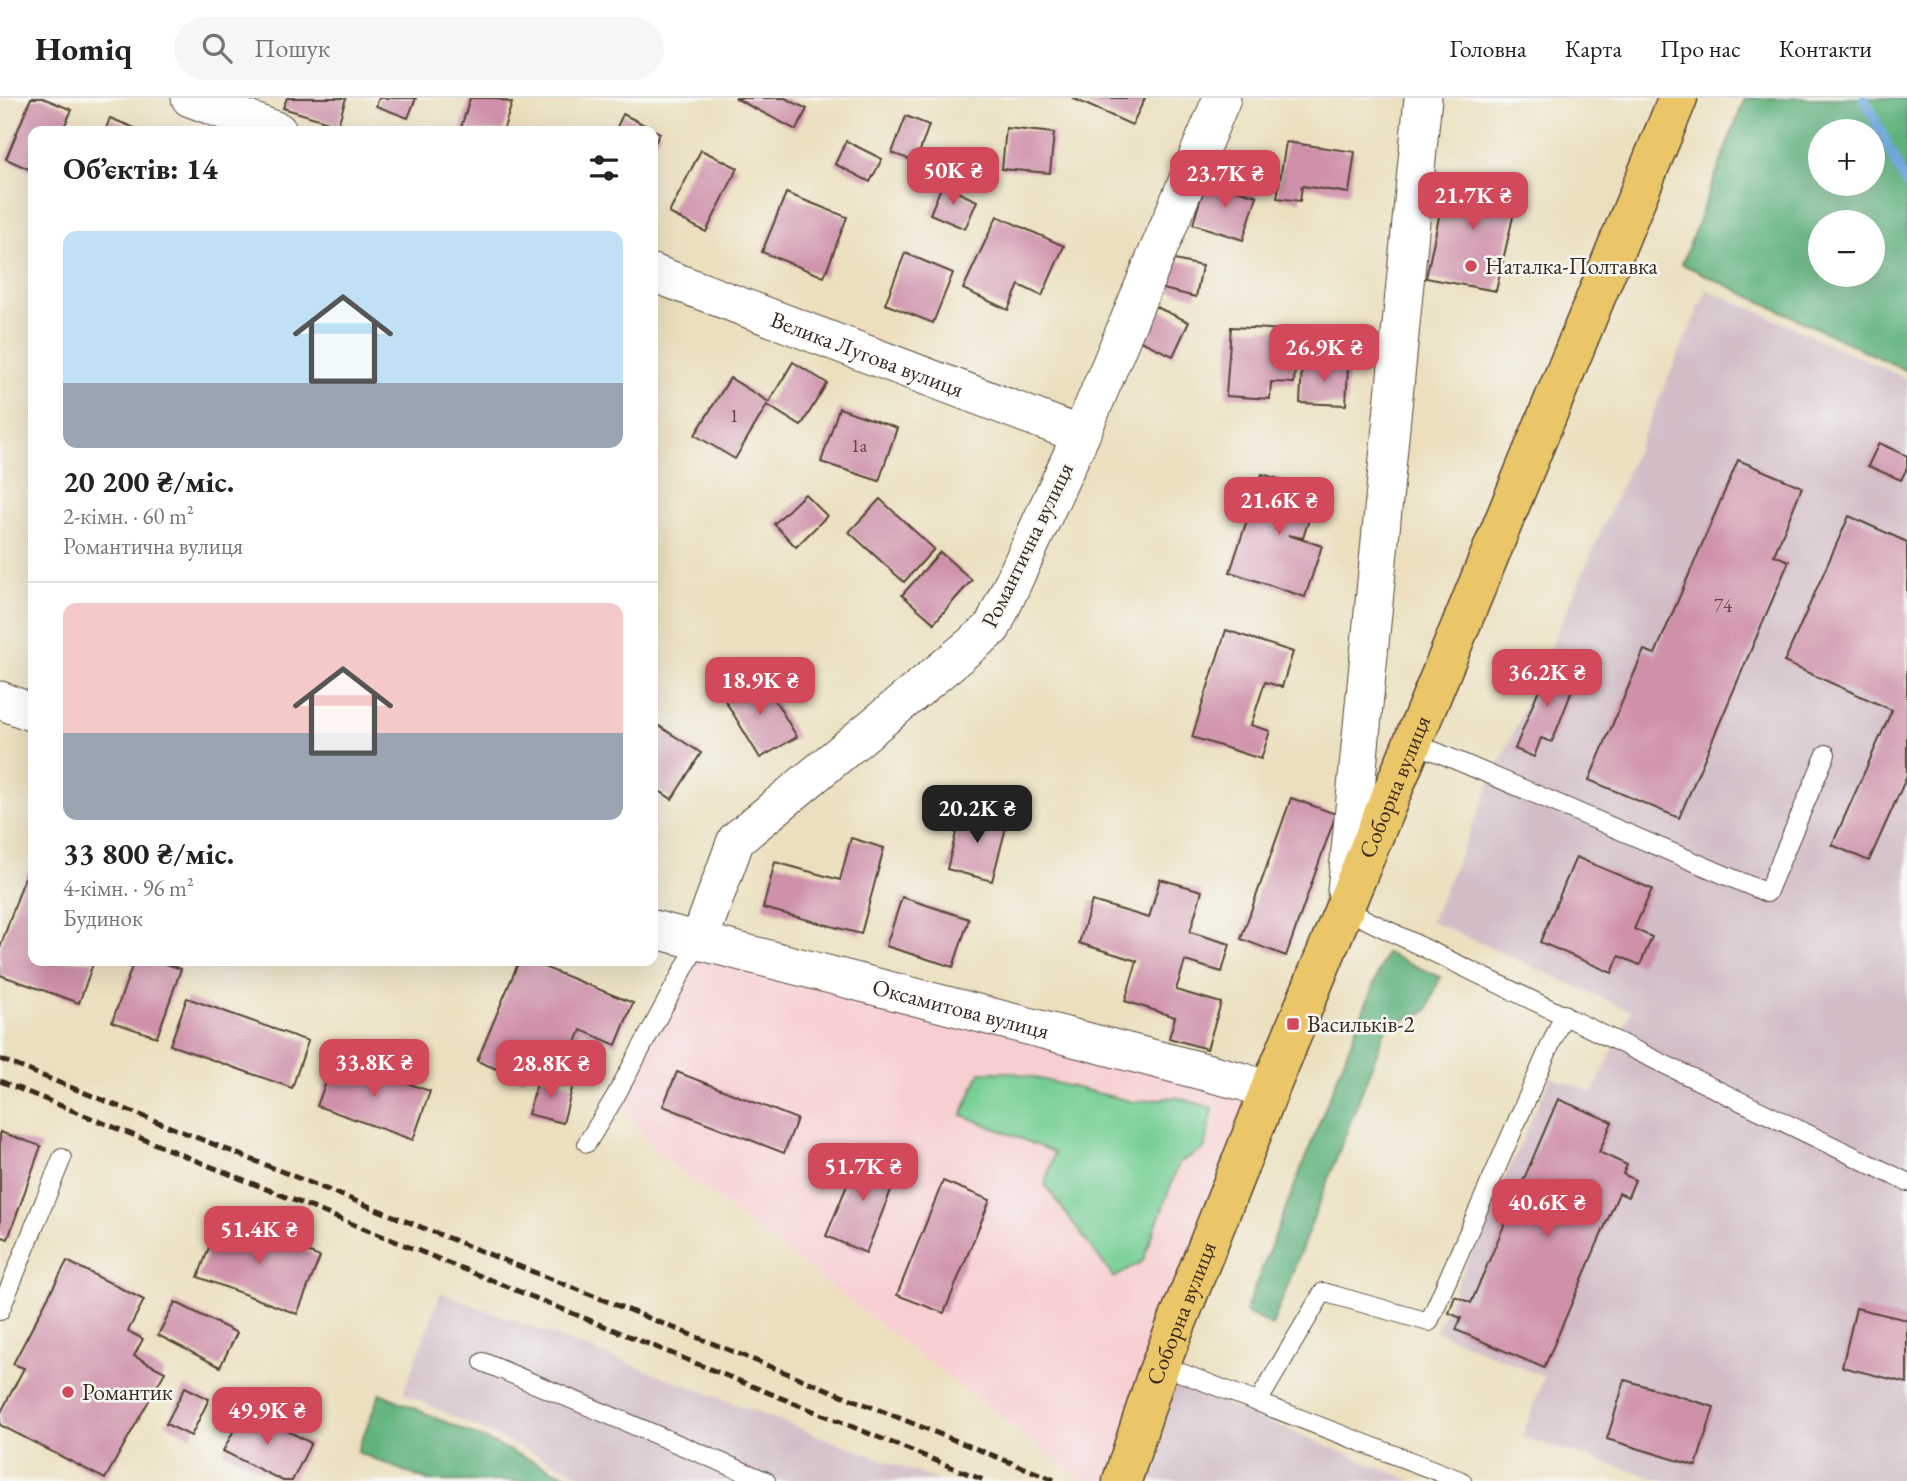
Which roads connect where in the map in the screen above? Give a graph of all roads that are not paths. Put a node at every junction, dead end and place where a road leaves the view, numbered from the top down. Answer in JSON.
{"nodes":[{"id":1,"x":190,"y":98,"type":"edge"},
{"id":2,"x":1222,"y":98,"type":"edge"},
{"id":3,"x":1423,"y":98,"type":"edge"},
{"id":4,"x":1678,"y":98,"type":"edge"},
{"id":5,"x":265,"y":126,"type":"edge"},
{"id":6,"x":658,"y":275,"type":"edge"},
{"id":7,"x":1081,"y":435,"type":"junction"},
{"id":8,"x":0,"y":700,"type":"edge"},
{"id":9,"x":28,"y":711,"type":"edge"},
{"id":10,"x":1412,"y":743,"type":"junction"},
{"id":11,"x":1826,"y":754,"type":"dead end"},
{"id":12,"x":1344,"y":909,"type":"junction"},
{"id":13,"x":658,"y":930,"type":"edge"},
{"id":14,"x":699,"y":941,"type":"junction"},
{"id":15,"x":1564,"y":1014,"type":"junction"},
{"id":16,"x":1269,"y":1091,"type":"junction"},
{"id":17,"x":587,"y":1143,"type":"dead end"},
{"id":18,"x":62,"y":1158,"type":"dead end"},
{"id":19,"x":1907,"y":1182,"type":"edge"},
{"id":20,"x":0,"y":1311,"type":"edge"},
{"id":21,"x":483,"y":1362,"type":"dead end"},
{"id":22,"x":1161,"y":1365,"type":"junction"},
{"id":23,"x":1258,"y":1402,"type":"junction"},
{"id":24,"x":766,"y":1481,"type":"edge"},
{"id":25,"x":1122,"y":1481,"type":"edge"},
{"id":26,"x":1462,"y":1481,"type":"edge"}],
"edges":[{"from":1,"to":5,"type":"street"},
{"from":2,"to":7,"type":"street","name":"Романтична вулиця"},
{"from":3,"to":12,"type":"street"},
{"from":4,"to":10,"type":"main road","name":"Соборна вулиця"},
{"from":6,"to":7,"type":"street","name":"Велика Лугова вулиця"},
{"from":7,"to":14,"type":"street","name":"Романтична вулиця"},
{"from":8,"to":9,"type":"street"},
{"from":10,"to":11,"type":"lane"},
{"from":10,"to":12,"type":"main road","name":"Соборна вулиця"},
{"from":12,"to":15,"type":"lane"},
{"from":12,"to":16,"type":"main road","name":"Соборна вулиця"},
{"from":13,"to":14,"type":"street","name":"Оксамитова вулиця"},
{"from":14,"to":16,"type":"street","name":"Оксамитова вулиця"},
{"from":14,"to":17,"type":"lane"},
{"from":15,"to":19,"type":"lane"},
{"from":15,"to":23,"type":"lane"},
{"from":16,"to":22,"type":"main road","name":"Соборна вулиця"},
{"from":18,"to":20,"type":"lane"},
{"from":21,"to":24,"type":"lane"},
{"from":22,"to":23,"type":"lane"},
{"from":22,"to":25,"type":"main road","name":"Соборна вулиця"},
{"from":23,"to":26,"type":"lane"}]}
